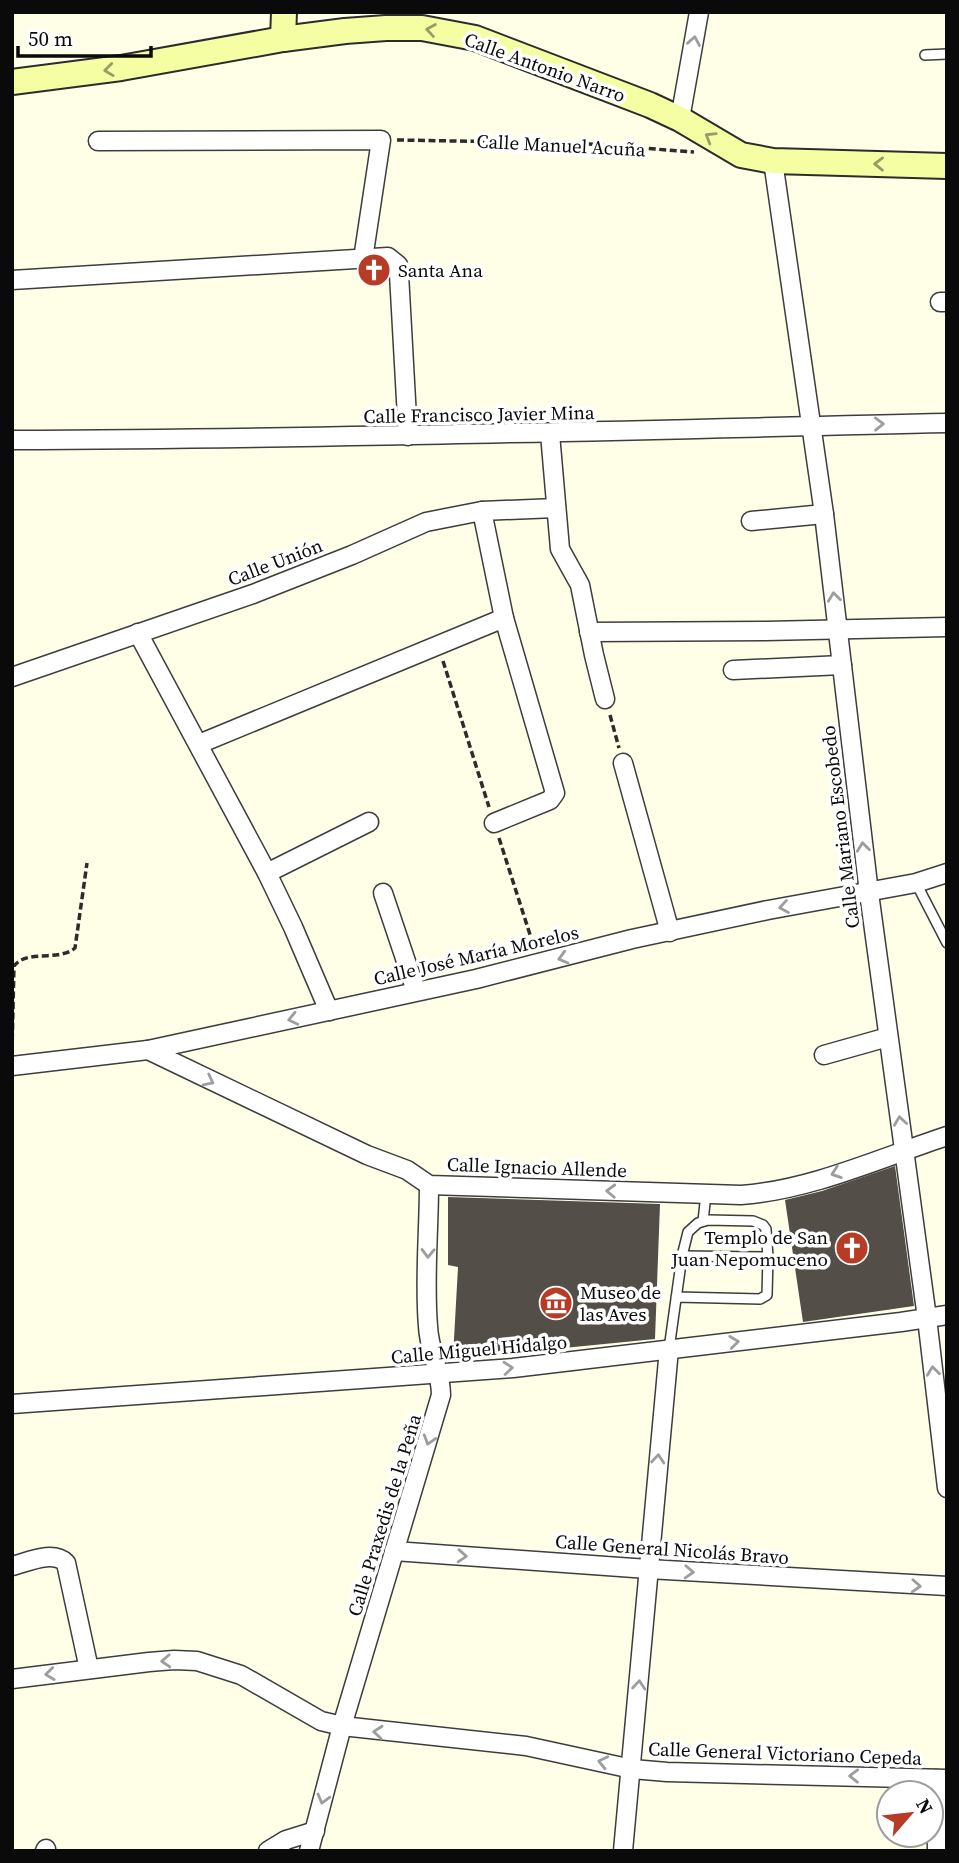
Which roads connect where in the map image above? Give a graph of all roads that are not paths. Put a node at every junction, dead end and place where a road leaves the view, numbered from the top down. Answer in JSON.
{"nodes":[{"id":1,"x":284,"y":12,"type":"edge"},
{"id":2,"x":699,"y":12,"type":"edge"},
{"id":3,"x":283,"y":39,"type":"junction"},
{"id":4,"x":947,"y":54,"type":"edge"},
{"id":5,"x":925,"y":55,"type":"dead end"},
{"id":6,"x":12,"y":82,"type":"edge"},
{"id":7,"x":680,"y":119,"type":"junction"},
{"id":8,"x":97,"y":141,"type":"dead end"},
{"id":9,"x":773,"y":161,"type":"junction"},
{"id":10,"x":947,"y":166,"type":"edge"},
{"id":11,"x":363,"y":259,"type":"junction"},
{"id":12,"x":12,"y":280,"type":"edge"},
{"id":13,"x":947,"y":423,"type":"edge"},
{"id":14,"x":812,"y":426,"type":"junction"},
{"id":15,"x":550,"y":434,"type":"junction"},
{"id":16,"x":408,"y":436,"type":"junction"},
{"id":17,"x":12,"y":440,"type":"edge"},
{"id":18,"x":556,"y":508,"type":"junction"},
{"id":19,"x":482,"y":511,"type":"junction"},
{"id":20,"x":824,"y":514,"type":"junction"},
{"id":21,"x":751,"y":521,"type":"dead end"},
{"id":22,"x":504,"y":618,"type":"junction"},
{"id":23,"x":947,"y":626,"type":"edge"},
{"id":24,"x":838,"y":629,"type":"junction"},
{"id":25,"x":589,"y":632,"type":"junction"},
{"id":26,"x":138,"y":633,"type":"junction"},
{"id":27,"x":842,"y":665,"type":"junction"},
{"id":28,"x":733,"y":670,"type":"dead end"},
{"id":29,"x":12,"y":677,"type":"edge"},
{"id":30,"x":605,"y":699,"type":"road end"},
{"id":31,"x":199,"y":744,"type":"junction"},
{"id":32,"x":623,"y":763,"type":"road end"},
{"id":33,"x":369,"y":822,"type":"dead end"},
{"id":34,"x":494,"y":823,"type":"dead end"},
{"id":35,"x":267,"y":873,"type":"junction"},
{"id":36,"x":947,"y":873,"type":"edge"},
{"id":37,"x":916,"y":883,"type":"junction"},
{"id":38,"x":383,"y":893,"type":"dead end"},
{"id":39,"x":869,"y":893,"type":"junction"},
{"id":40,"x":670,"y":932,"type":"junction"},
{"id":41,"x":947,"y":943,"type":"edge"},
{"id":42,"x":416,"y":991,"type":"junction"},
{"id":43,"x":329,"y":1011,"type":"junction"},
{"id":44,"x":888,"y":1037,"type":"junction"},
{"id":45,"x":148,"y":1050,"type":"junction"},
{"id":46,"x":824,"y":1055,"type":"dead end"},
{"id":47,"x":12,"y":1066,"type":"edge"},
{"id":48,"x":947,"y":1136,"type":"edge"},
{"id":49,"x":904,"y":1150,"type":"junction"},
{"id":50,"x":429,"y":1185,"type":"junction"},
{"id":51,"x":706,"y":1194,"type":"junction"},
{"id":52,"x":703,"y":1221,"type":"junction"},
{"id":53,"x":682,"y":1256,"type":"junction"},
{"id":54,"x":768,"y":1257,"type":"junction"},
{"id":55,"x":676,"y":1297,"type":"junction"},
{"id":56,"x":947,"y":1315,"type":"edge"},
{"id":57,"x":927,"y":1318,"type":"junction"},
{"id":58,"x":669,"y":1349,"type":"junction"},
{"id":59,"x":440,"y":1374,"type":"junction"},
{"id":60,"x":12,"y":1404,"type":"edge"},
{"id":61,"x":947,"y":1488,"type":"edge"},
{"id":62,"x":394,"y":1551,"type":"junction"},
{"id":63,"x":12,"y":1566,"type":"edge"},
{"id":64,"x":648,"y":1569,"type":"junction"},
{"id":65,"x":947,"y":1586,"type":"edge"},
{"id":66,"x":89,"y":1669,"type":"junction"},
{"id":67,"x":12,"y":1679,"type":"edge"},
{"id":68,"x":342,"y":1726,"type":"junction"},
{"id":69,"x":632,"y":1769,"type":"junction"},
{"id":70,"x":941,"y":1779,"type":"edge"},
{"id":71,"x":315,"y":1831,"type":"junction"},
{"id":72,"x":268,"y":1851,"type":"edge"},
{"id":73,"x":309,"y":1851,"type":"edge"},
{"id":74,"x":623,"y":1851,"type":"edge"}],
"edges":[{"from":1,"to":3,"type":"main road"},
{"from":7,"to":2,"type":"street","one_way":true},
{"from":3,"to":6,"type":"main road","name":"Calle Antonio Narro","one_way":true},
{"from":7,"to":3,"type":"main road","name":"Calle Antonio Narro","one_way":true},
{"from":4,"to":5,"type":"lane"},
{"from":9,"to":7,"type":"main road","name":"Calle Antonio Narro","one_way":true},
{"from":8,"to":11,"type":"street"},
{"from":10,"to":9,"type":"main road","one_way":true},
{"from":9,"to":14,"type":"street","name":"Calle Mariano Escobedo"},
{"from":11,"to":12,"type":"street"},
{"from":11,"to":16,"type":"street"},
{"from":14,"to":13,"type":"street","name":"Calle Francisco Javier Mina","one_way":true},
{"from":14,"to":15,"type":"street","name":"Calle Francisco Javier Mina"},
{"from":14,"to":20,"type":"street","name":"Calle Mariano Escobedo"},
{"from":15,"to":16,"type":"street","name":"Calle Francisco Javier Mina"},
{"from":15,"to":18,"type":"street"},
{"from":16,"to":17,"type":"street","name":"Calle Francisco Javier Mina"},
{"from":18,"to":19,"type":"street","name":"Calle Unión"},
{"from":18,"to":25,"type":"street"},
{"from":19,"to":22,"type":"street"},
{"from":19,"to":26,"type":"street","name":"Calle Unión"},
{"from":20,"to":21,"type":"street"},
{"from":24,"to":20,"type":"street","name":"Calle Mariano Escobedo","one_way":true},
{"from":22,"to":31,"type":"street"},
{"from":22,"to":34,"type":"street"},
{"from":23,"to":24,"type":"street"},
{"from":24,"to":25,"type":"street"},
{"from":24,"to":27,"type":"street","name":"Calle Mariano Escobedo"},
{"from":25,"to":30,"type":"street"},
{"from":26,"to":29,"type":"street","name":"Calle Unión"},
{"from":26,"to":31,"type":"street"},
{"from":27,"to":28,"type":"street"},
{"from":39,"to":27,"type":"street","name":"Calle Mariano Escobedo","one_way":true},
{"from":31,"to":35,"type":"street"},
{"from":32,"to":40,"type":"street"},
{"from":33,"to":35,"type":"street"},
{"from":35,"to":43,"type":"street"},
{"from":36,"to":37,"type":"street","name":"Calle José María Morelos"},
{"from":37,"to":39,"type":"street","name":"Calle José María Morelos"},
{"from":37,"to":41,"type":"lane"},
{"from":38,"to":42,"type":"street"},
{"from":39,"to":40,"type":"street","name":"Calle José María Morelos","one_way":true},
{"from":39,"to":44,"type":"street","name":"Calle Mariano Escobedo"},
{"from":40,"to":42,"type":"street","name":"Calle José María Morelos","one_way":true},
{"from":42,"to":43,"type":"street","name":"Calle José María Morelos"},
{"from":43,"to":45,"type":"street","name":"Calle José María Morelos","one_way":true},
{"from":44,"to":46,"type":"street"},
{"from":49,"to":44,"type":"street","name":"Calle Mariano Escobedo","one_way":true},
{"from":45,"to":47,"type":"street","name":"Calle José María Morelos"},
{"from":45,"to":50,"type":"street","name":"Calle Ignacio Allende","one_way":true},
{"from":48,"to":49,"type":"street","name":"Calle Ignacio Allende"},
{"from":49,"to":51,"type":"street","name":"Calle Ignacio Allende","one_way":true},
{"from":49,"to":57,"type":"street","name":"Calle Mariano Escobedo"},
{"from":51,"to":50,"type":"street","name":"Calle Ignacio Allende","one_way":true},
{"from":50,"to":59,"type":"street","name":"Calle Praxedis de la Peña","one_way":true},
{"from":51,"to":52,"type":"lane"},
{"from":52,"to":53,"type":"lane"},
{"from":52,"to":54,"type":"lane"},
{"from":53,"to":54,"type":"lane"},
{"from":53,"to":55,"type":"lane"},
{"from":54,"to":55,"type":"lane"},
{"from":55,"to":58,"type":"lane"},
{"from":56,"to":57,"type":"street","name":"Calle Miguel Hidalgo"},
{"from":58,"to":57,"type":"street","name":"Calle Miguel Hidalgo","one_way":true},
{"from":61,"to":57,"type":"street","name":"Calle Mariano Escobedo","one_way":true},
{"from":59,"to":58,"type":"street","name":"Calle Miguel Hidalgo","one_way":true},
{"from":64,"to":58,"type":"street","one_way":true},
{"from":59,"to":60,"type":"street","name":"Calle Miguel Hidalgo"},
{"from":59,"to":62,"type":"street","name":"Calle Praxedis de la Peña","one_way":true},
{"from":62,"to":64,"type":"street","name":"Calle General Nicolás Bravo","one_way":true},
{"from":62,"to":68,"type":"street","name":"Calle Praxedis de la Peña"},
{"from":63,"to":66,"type":"street"},
{"from":64,"to":65,"type":"street","name":"Calle General Nicolás Bravo","one_way":true},
{"from":69,"to":64,"type":"street","one_way":true},
{"from":66,"to":67,"type":"street","name":"Calle General Victoriano Cepeda","one_way":true},
{"from":68,"to":66,"type":"street","name":"Calle General Victoriano Cepeda","one_way":true},
{"from":69,"to":68,"type":"street","name":"Calle General Victoriano Cepeda","one_way":true},
{"from":68,"to":71,"type":"street","name":"Calle Praxedis de la Peña","one_way":true},
{"from":70,"to":69,"type":"street","name":"Calle General Victoriano Cepeda","one_way":true},
{"from":69,"to":74,"type":"street"},
{"from":71,"to":72,"type":"street"},
{"from":71,"to":73,"type":"street","name":"Calle Praxedis de la Peña"}]}
